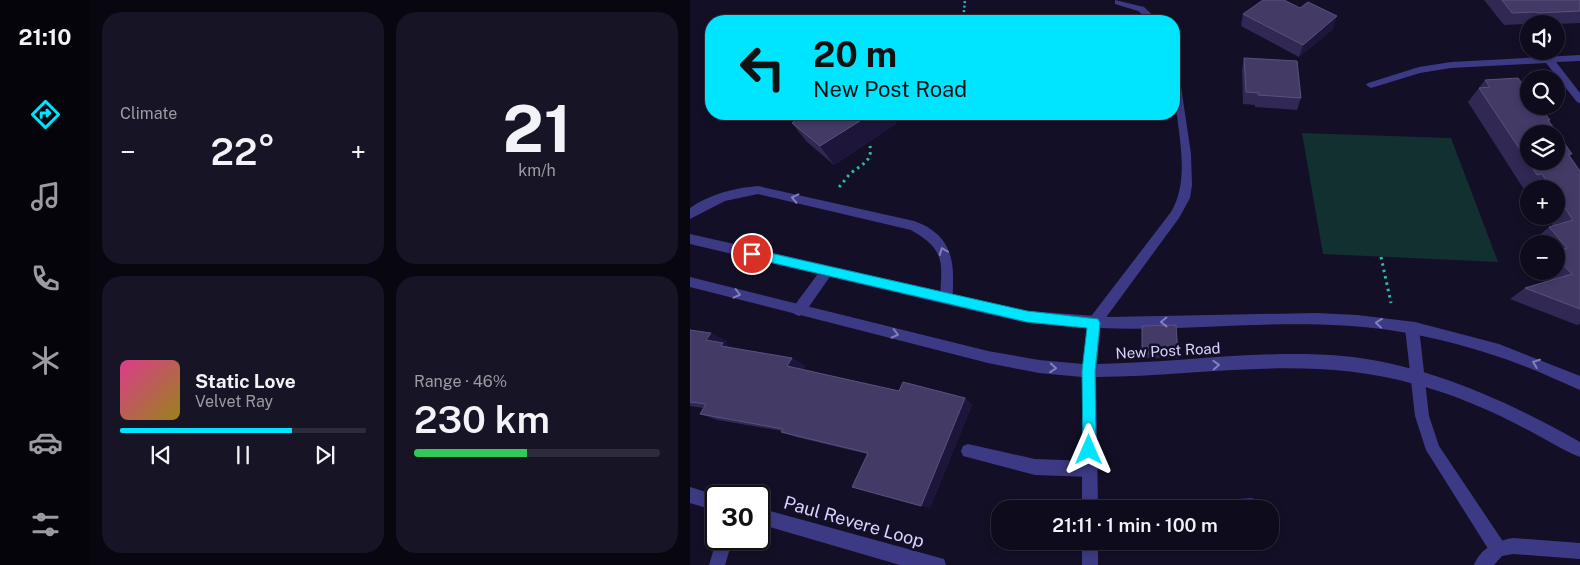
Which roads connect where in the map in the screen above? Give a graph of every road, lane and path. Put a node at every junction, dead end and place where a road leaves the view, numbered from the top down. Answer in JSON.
{"nodes":[{"id":1,"x":965,"y":0,"type":"edge"},
{"id":2,"x":1118,"y":2,"type":"dead end"},
{"id":3,"x":964,"y":15,"type":"edge"},
{"id":4,"x":1148,"y":15,"type":"edge"},
{"id":5,"x":1580,"y":58,"type":"edge"},
{"id":6,"x":1565,"y":59,"type":"edge"},
{"id":7,"x":1549,"y":60,"type":"joint"},
{"id":8,"x":1371,"y":85,"type":"dead end"},
{"id":9,"x":1580,"y":100,"type":"edge"},
{"id":10,"x":1180,"y":113,"type":"edge"},
{"id":11,"x":870,"y":146,"type":"dead end"},
{"id":12,"x":824,"y":205,"type":"junction"},
{"id":13,"x":690,"y":214,"type":"edge"},
{"id":14,"x":690,"y":239,"type":"edge"},
{"id":15,"x":1382,"y":257,"type":"dead end"},
{"id":16,"x":827,"y":271,"type":"junction"},
{"id":17,"x":690,"y":282,"type":"edge"},
{"id":18,"x":946,"y":298,"type":"junction"},
{"id":19,"x":800,"y":310,"type":"junction"},
{"id":20,"x":1094,"y":323,"type":"junction"},
{"id":21,"x":1393,"y":325,"type":"junction"},
{"id":22,"x":1412,"y":328,"type":"junction"},
{"id":23,"x":1089,"y":371,"type":"junction"},
{"id":24,"x":1417,"y":378,"type":"junction"},
{"id":25,"x":1580,"y":383,"type":"edge"},
{"id":26,"x":1580,"y":450,"type":"edge"},
{"id":27,"x":968,"y":451,"type":"dead end"},
{"id":28,"x":1090,"y":469,"type":"junction"},
{"id":29,"x":690,"y":495,"type":"edge"},
{"id":30,"x":705,"y":500,"type":"edge"},
{"id":31,"x":1090,"y":500,"type":"edge"},
{"id":32,"x":770,"y":519,"type":"edge"},
{"id":33,"x":1498,"y":549,"type":"junction"},
{"id":34,"x":721,"y":550,"type":"edge"},
{"id":35,"x":1090,"y":550,"type":"edge"},
{"id":36,"x":1580,"y":551,"type":"edge"},
{"id":37,"x":717,"y":565,"type":"edge"},
{"id":38,"x":938,"y":565,"type":"edge"},
{"id":39,"x":1090,"y":565,"type":"edge"},
{"id":40,"x":1482,"y":565,"type":"edge"}],
"edges":[{"from":1,"to":3,"type":"path"},
{"from":2,"to":4,"type":"street"},
{"from":5,"to":6,"type":"street"},
{"from":7,"to":8,"type":"street"},
{"from":7,"to":9,"type":"street"},
{"from":10,"to":20,"type":"street"},
{"from":11,"to":12,"type":"path"},
{"from":12,"to":13,"type":"street","one_way":true},
{"from":18,"to":12,"type":"street","one_way":true},
{"from":14,"to":16,"type":"street","name":"New Post Road"},
{"from":15,"to":21,"type":"path"},
{"from":16,"to":18,"type":"street","name":"New Post Road"},
{"from":16,"to":19,"type":"street"},
{"from":17,"to":19,"type":"street","name":"New Post Road","one_way":true},
{"from":18,"to":20,"type":"street","name":"New Post Road"},
{"from":19,"to":23,"type":"street","name":"New Post Road","one_way":true},
{"from":21,"to":20,"type":"street","name":"New Post Road","one_way":true},
{"from":20,"to":23,"type":"street"},
{"from":21,"to":22,"type":"street","name":"New Post Road"},
{"from":22,"to":24,"type":"street"},
{"from":25,"to":22,"type":"street","name":"New Post Road","one_way":true},
{"from":23,"to":24,"type":"street","name":"New Post Road","one_way":true},
{"from":23,"to":28,"type":"street"},
{"from":24,"to":26,"type":"street","name":"New Post Road"},
{"from":24,"to":33,"type":"street"},
{"from":27,"to":28,"type":"street"},
{"from":28,"to":31,"type":"street"},
{"from":29,"to":30,"type":"street"},
{"from":32,"to":38,"type":"street","name":"Paul Revere Loop"},
{"from":33,"to":36,"type":"street"},
{"from":33,"to":40,"type":"street"},
{"from":34,"to":37,"type":"street"},
{"from":35,"to":39,"type":"street"}]}
